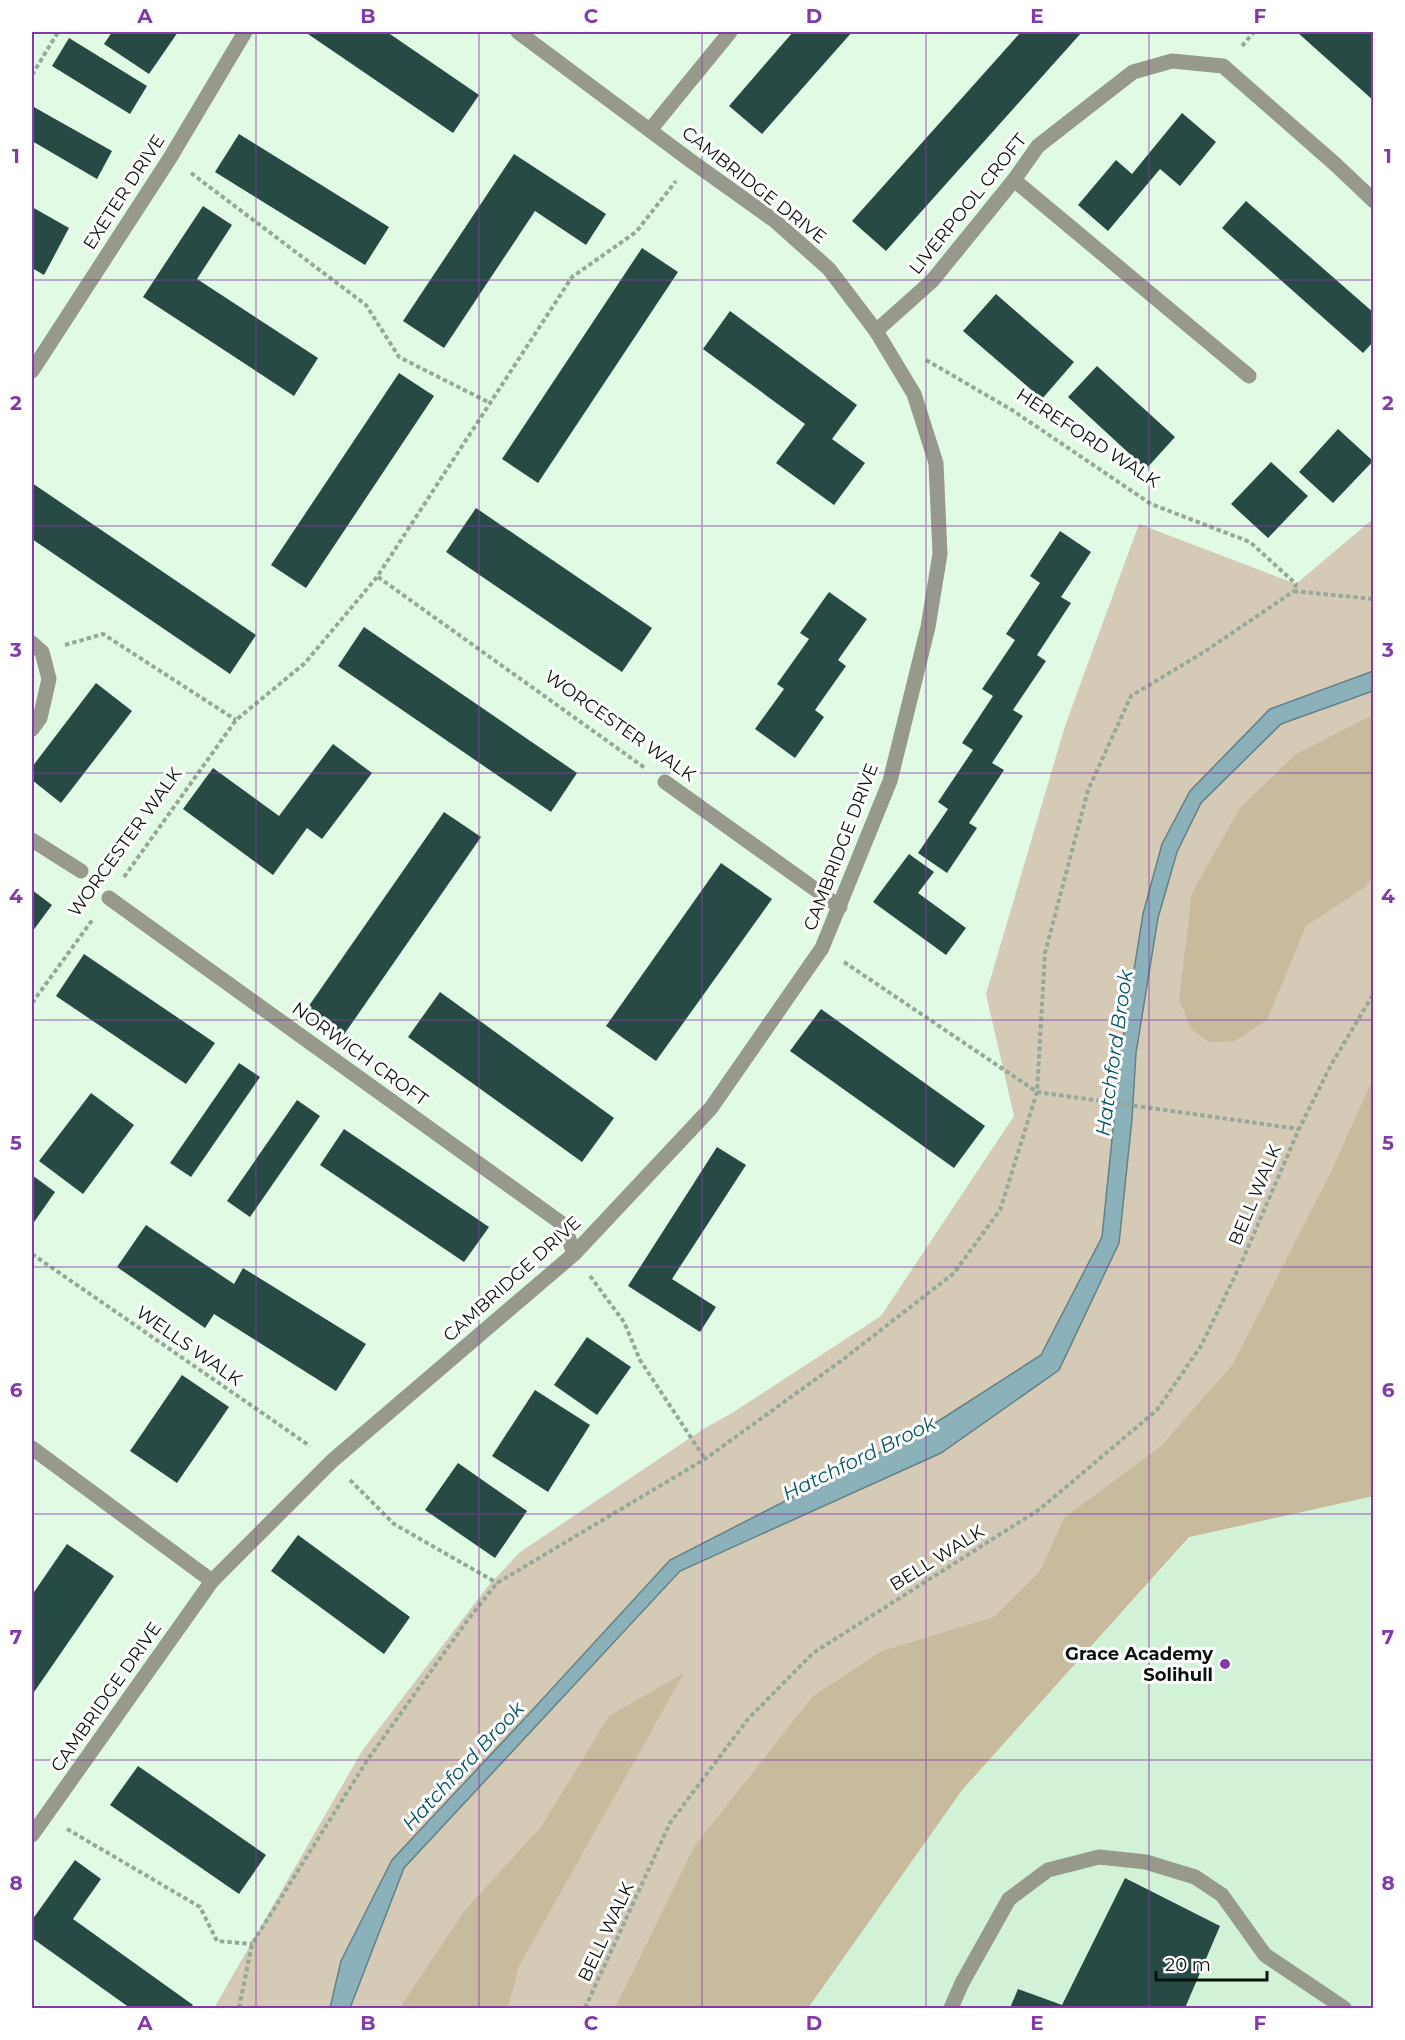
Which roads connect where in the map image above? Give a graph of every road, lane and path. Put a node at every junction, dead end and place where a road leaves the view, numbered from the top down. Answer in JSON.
{"nodes":[{"id":1,"x":58,"y":32,"type":"edge"},
{"id":2,"x":245,"y":32,"type":"edge"},
{"id":3,"x":518,"y":32,"type":"edge"},
{"id":4,"x":730,"y":32,"type":"edge"},
{"id":5,"x":32,"y":75,"type":"edge"},
{"id":6,"x":650,"y":129,"type":"junction"},
{"id":7,"x":170,"y":158,"type":"junction"},
{"id":8,"x":691,"y":161,"type":"junction"},
{"id":9,"x":1014,"y":180,"type":"junction"},
{"id":10,"x":1374,"y":201,"type":"edge"},
{"id":11,"x":876,"y":331,"type":"junction"},
{"id":12,"x":925,"y":359,"type":"dead end"},
{"id":13,"x":32,"y":371,"type":"edge"},
{"id":14,"x":1249,"y":376,"type":"dead end"},
{"id":15,"x":490,"y":403,"type":"junction"},
{"id":16,"x":377,"y":577,"type":"junction"},
{"id":17,"x":1294,"y":591,"type":"junction"},
{"id":18,"x":1374,"y":599,"type":"edge"},
{"id":19,"x":37,"y":647,"type":"edge"},
{"id":20,"x":236,"y":720,"type":"junction"},
{"id":21,"x":32,"y":729,"type":"edge"},
{"id":22,"x":665,"y":782,"type":"joint"},
{"id":23,"x":32,"y":840,"type":"edge"},
{"id":24,"x":81,"y":871,"type":"dead end"},
{"id":25,"x":109,"y":898,"type":"junction"},
{"id":26,"x":840,"y":907,"type":"junction"},
{"id":27,"x":822,"y":948,"type":"junction"},
{"id":28,"x":1374,"y":993,"type":"edge"},
{"id":29,"x":32,"y":1003,"type":"edge"},
{"id":30,"x":1037,"y":1092,"type":"junction"},
{"id":31,"x":1299,"y":1129,"type":"junction"},
{"id":32,"x":32,"y":1254,"type":"edge"},
{"id":33,"x":574,"y":1254,"type":"junction"},
{"id":34,"x":32,"y":1448,"type":"edge"},
{"id":35,"x":705,"y":1459,"type":"junction"},
{"id":36,"x":332,"y":1461,"type":"junction"},
{"id":37,"x":212,"y":1581,"type":"junction"},
{"id":38,"x":497,"y":1583,"type":"junction"},
{"id":39,"x":45,"y":1817,"type":"junction"},
{"id":40,"x":32,"y":1835,"type":"edge"},
{"id":41,"x":252,"y":1944,"type":"junction"},
{"id":42,"x":239,"y":2008,"type":"edge"},
{"id":43,"x":585,"y":2008,"type":"edge"},
{"id":44,"x":951,"y":2008,"type":"edge"},
{"id":45,"x":1344,"y":2008,"type":"edge"}],
"edges":[{"from":1,"to":5,"type":"path"},
{"from":2,"to":7,"type":"street","name":"EXETER DRIVE"},
{"from":3,"to":6,"type":"street","name":"CAMBRIDGE DRIVE"},
{"from":4,"to":6,"type":"street"},
{"from":6,"to":8,"type":"street","name":"CAMBRIDGE DRIVE"},
{"from":7,"to":13,"type":"street","name":"EXETER DRIVE"},
{"from":7,"to":15,"type":"path"},
{"from":8,"to":11,"type":"street","name":"CAMBRIDGE DRIVE"},
{"from":8,"to":15,"type":"path","name":"WORCESTER WALK"},
{"from":9,"to":10,"type":"street","name":"LIVERPOOL CROFT"},
{"from":9,"to":11,"type":"street","name":"LIVERPOOL CROFT"},
{"from":9,"to":14,"type":"street"},
{"from":11,"to":26,"type":"street","name":"CAMBRIDGE DRIVE"},
{"from":12,"to":17,"type":"path","name":"HEREFORD WALK"},
{"from":15,"to":16,"type":"path","name":"WORCESTER WALK"},
{"from":16,"to":20,"type":"path","name":"WORCESTER WALK"},
{"from":16,"to":22,"type":"path","name":"WORCESTER WALK"},
{"from":17,"to":18,"type":"path"},
{"from":17,"to":30,"type":"path"},
{"from":19,"to":20,"type":"path"},
{"from":19,"to":21,"type":"street"},
{"from":20,"to":25,"type":"path","name":"WORCESTER WALK"},
{"from":22,"to":26,"type":"street","name":"WORCESTER WALK"},
{"from":23,"to":24,"type":"street"},
{"from":25,"to":29,"type":"path","name":"WORCESTER WALK"},
{"from":25,"to":33,"type":"street","name":"NORWICH CROFT"},
{"from":26,"to":27,"type":"street","name":"CAMBRIDGE DRIVE"},
{"from":27,"to":30,"type":"path"},
{"from":27,"to":33,"type":"street","name":"CAMBRIDGE DRIVE"},
{"from":28,"to":31,"type":"path","name":"BELL WALK"},
{"from":30,"to":31,"type":"path"},
{"from":30,"to":35,"type":"path"},
{"from":31,"to":43,"type":"path","name":"BELL WALK"},
{"from":32,"to":36,"type":"path","name":"WELLS WALK"},
{"from":33,"to":35,"type":"path"},
{"from":33,"to":36,"type":"street","name":"CAMBRIDGE DRIVE"},
{"from":34,"to":37,"type":"street"},
{"from":35,"to":38,"type":"path"},
{"from":36,"to":37,"type":"street","name":"CAMBRIDGE DRIVE"},
{"from":36,"to":38,"type":"path","name":"WELLS WALK"},
{"from":37,"to":39,"type":"street","name":"CAMBRIDGE DRIVE"},
{"from":38,"to":41,"type":"path"},
{"from":39,"to":40,"type":"street","name":"CAMBRIDGE DRIVE"},
{"from":39,"to":41,"type":"path"},
{"from":41,"to":42,"type":"path"},
{"from":44,"to":45,"type":"street"}]}
